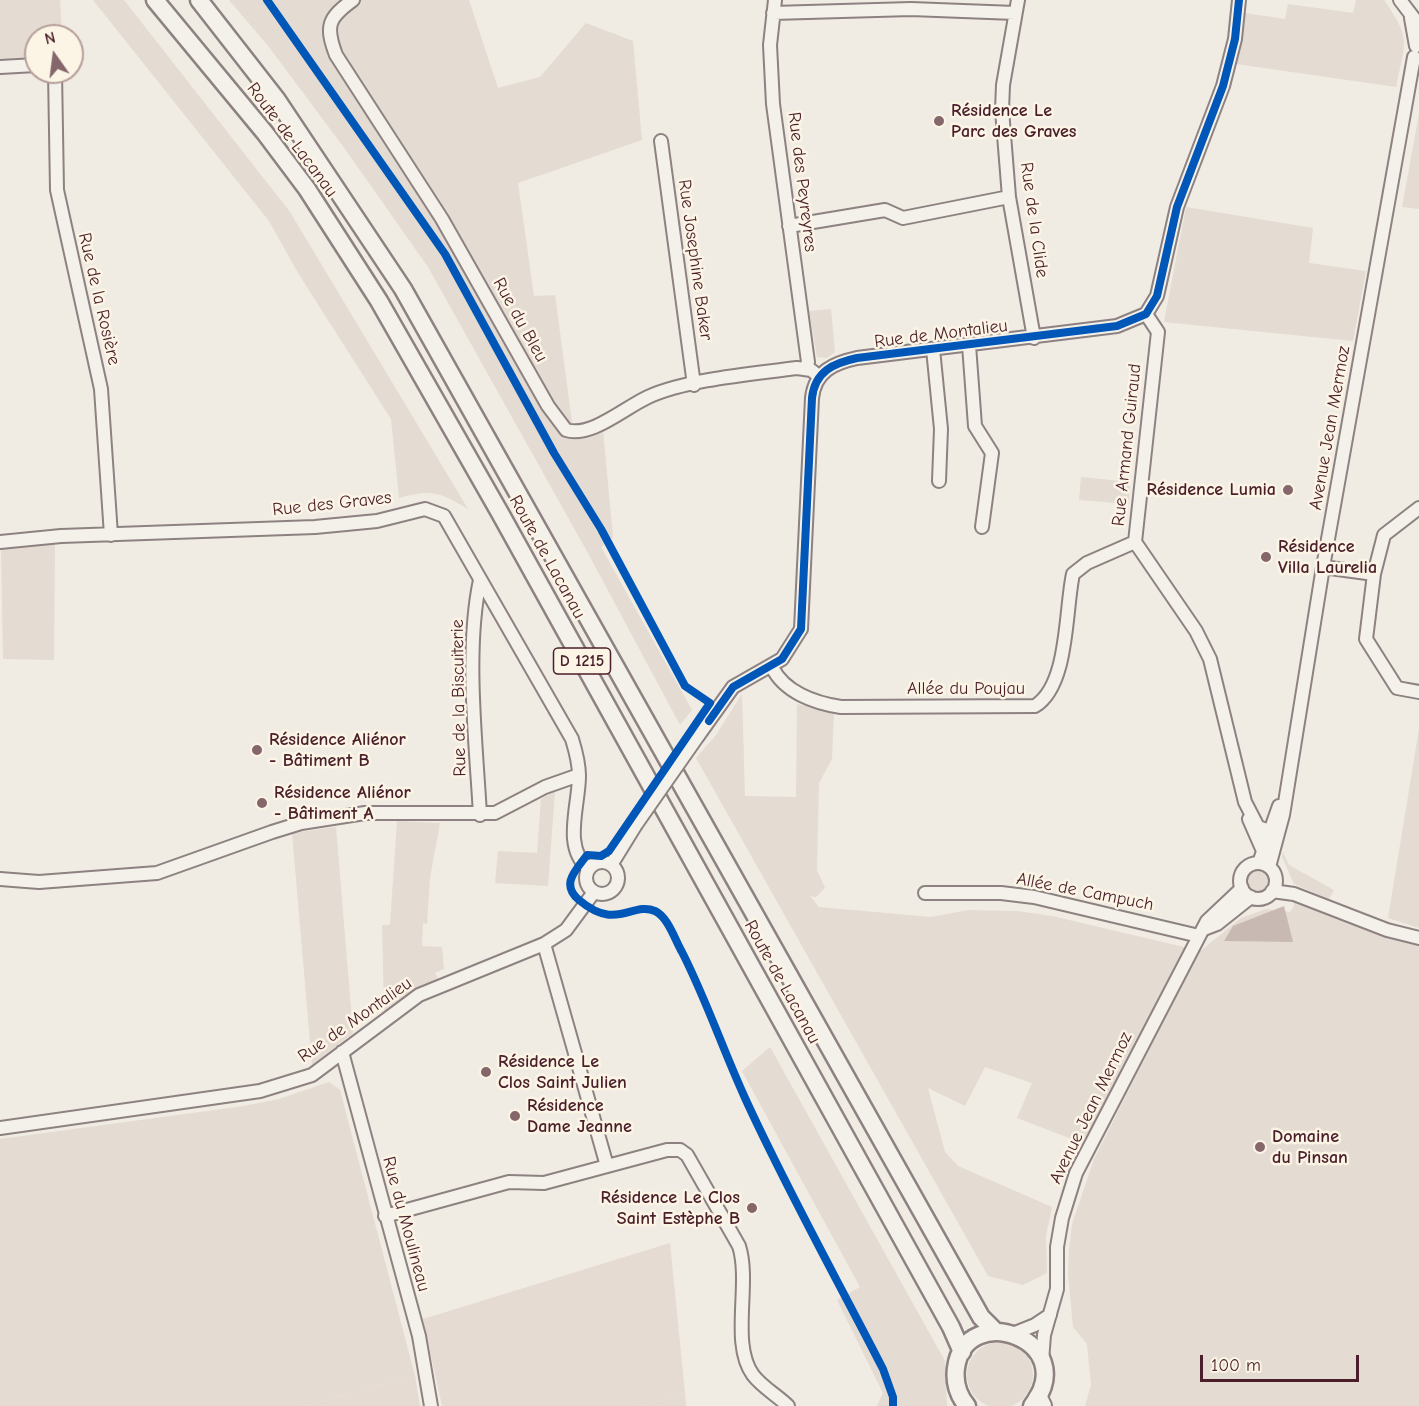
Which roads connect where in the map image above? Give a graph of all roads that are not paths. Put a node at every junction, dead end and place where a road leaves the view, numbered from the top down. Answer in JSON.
{"nodes":[{"id":1,"x":155,"y":0,"type":"edge"},
{"id":2,"x":199,"y":0,"type":"edge"},
{"id":3,"x":353,"y":0,"type":"edge"},
{"id":4,"x":1018,"y":0,"type":"edge"},
{"id":5,"x":1239,"y":0,"type":"edge"},
{"id":6,"x":1400,"y":0,"type":"edge"},
{"id":7,"x":774,"y":6,"type":"edge"},
{"id":8,"x":1015,"y":13,"type":"junction"},
{"id":9,"x":1415,"y":22,"type":"edge"},
{"id":10,"x":1417,"y":54,"type":"edge"},
{"id":11,"x":24,"y":66,"type":"edge"},
{"id":12,"x":0,"y":67,"type":"edge"},
{"id":13,"x":1414,"y":81,"type":"edge"},
{"id":14,"x":55,"y":84,"type":"edge"},
{"id":15,"x":660,"y":141,"type":"dead end"},
{"id":16,"x":1009,"y":197,"type":"junction"},
{"id":17,"x":789,"y":226,"type":"junction"},
{"id":18,"x":1146,"y":314,"type":"junction"},
{"id":19,"x":1034,"y":338,"type":"junction"},
{"id":20,"x":969,"y":345,"type":"junction"},
{"id":21,"x":933,"y":349,"type":"junction"},
{"id":22,"x":806,"y":368,"type":"junction"},
{"id":23,"x":819,"y":377,"type":"junction"},
{"id":24,"x":694,"y":385,"type":"junction"},
{"id":25,"x":939,"y":480,"type":"dead end"},
{"id":26,"x":1419,"y":508,"type":"edge"},
{"id":27,"x":982,"y":527,"type":"dead end"},
{"id":28,"x":111,"y":535,"type":"junction"},
{"id":29,"x":0,"y":542,"type":"edge"},
{"id":30,"x":1135,"y":542,"type":"junction"},
{"id":31,"x":1323,"y":567,"type":"junction"},
{"id":32,"x":1374,"y":574,"type":"junction"},
{"id":33,"x":480,"y":580,"type":"junction"},
{"id":34,"x":771,"y":667,"type":"junction"},
{"id":35,"x":1419,"y":692,"type":"edge"},
{"id":36,"x":579,"y":775,"type":"junction"},
{"id":37,"x":1289,"y":780,"type":"junction"},
{"id":38,"x":1248,"y":809,"type":"junction"},
{"id":39,"x":480,"y":815,"type":"junction"},
{"id":40,"x":1269,"y":831,"type":"junction"},
{"id":41,"x":1263,"y":860,"type":"junction"},
{"id":42,"x":611,"y":865,"type":"junction"},
{"id":43,"x":589,"y":869,"type":"junction"},
{"id":44,"x":0,"y":879,"type":"edge"},
{"id":45,"x":1274,"y":886,"type":"junction"},
{"id":46,"x":594,"y":892,"type":"junction"},
{"id":47,"x":925,"y":893,"type":"dead end"},
{"id":48,"x":1246,"y":893,"type":"junction"},
{"id":49,"x":1201,"y":932,"type":"junction"},
{"id":50,"x":1419,"y":938,"type":"edge"},
{"id":51,"x":544,"y":944,"type":"junction"},
{"id":52,"x":342,"y":1052,"type":"junction"},
{"id":53,"x":0,"y":1128,"type":"edge"},
{"id":54,"x":607,"y":1166,"type":"junction"},
{"id":55,"x":386,"y":1216,"type":"junction"},
{"id":56,"x":1050,"y":1315,"type":"junction"},
{"id":57,"x":995,"y":1331,"type":"junction"},
{"id":58,"x":1015,"y":1333,"type":"junction"},
{"id":59,"x":962,"y":1352,"type":"junction"},
{"id":60,"x":1042,"y":1361,"type":"junction"},
{"id":61,"x":957,"y":1397,"type":"edge"},
{"id":62,"x":1037,"y":1403,"type":"edge"},
{"id":63,"x":431,"y":1406,"type":"edge"},
{"id":64,"x":788,"y":1406,"type":"edge"},
{"id":65,"x":967,"y":1406,"type":"edge"}],
"edges":[{"from":1,"to":59,"type":"main road","name":"Route de Lacanau","number":"D 1215"},
{"from":2,"to":57,"type":"main road","name":"Route de Lacanau","number":"D 1215"},
{"from":3,"to":24,"type":"street","name":"Rue du Bleu"},
{"from":4,"to":8,"type":"street","name":"Rue de la Clide"},
{"from":5,"to":18,"type":"street"},
{"from":6,"to":9,"type":"street"},
{"from":7,"to":8,"type":"street"},
{"from":7,"to":17,"type":"street","name":"Rue des Peyreyres"},
{"from":8,"to":16,"type":"street","name":"Rue de la Clide"},
{"from":9,"to":10,"type":"street","name":"Avenue Jean Mermoz"},
{"from":10,"to":13,"type":"street","name":"Avenue Jean Mermoz"},
{"from":11,"to":12,"type":"street"},
{"from":13,"to":31,"type":"street","name":"Avenue Jean Mermoz"},
{"from":14,"to":28,"type":"street","name":"Rue de la Rosière"},
{"from":15,"to":24,"type":"street","name":"Rue Josephine Baker"},
{"from":16,"to":17,"type":"street"},
{"from":16,"to":19,"type":"street","name":"Rue de la Clide"},
{"from":17,"to":22,"type":"street","name":"Rue des Peyreyres"},
{"from":18,"to":19,"type":"street","name":"Rue de Montalieu"},
{"from":18,"to":30,"type":"street","name":"Rue Armand Guiraud"},
{"from":19,"to":20,"type":"street","name":"Rue de Montalieu"},
{"from":20,"to":21,"type":"street","name":"Rue de Montalieu"},
{"from":20,"to":27,"type":"street"},
{"from":21,"to":23,"type":"street","name":"Rue de Montalieu"},
{"from":21,"to":25,"type":"street"},
{"from":22,"to":23,"type":"street"},
{"from":22,"to":24,"type":"street","name":"Rue du Bleu"},
{"from":23,"to":34,"type":"street"},
{"from":26,"to":32,"type":"street"},
{"from":28,"to":29,"type":"street","name":"Rue des Graves"},
{"from":28,"to":33,"type":"street","name":"Rue des Graves"},
{"from":30,"to":34,"type":"street","name":"Allée du Poujau"},
{"from":30,"to":38,"type":"street","name":"Rue Armand Guiraud"},
{"from":31,"to":32,"type":"street"},
{"from":31,"to":37,"type":"street","name":"Avenue Jean Mermoz"},
{"from":32,"to":35,"type":"street"},
{"from":33,"to":36,"type":"street","name":"Rue des Graves"},
{"from":33,"to":39,"type":"street","name":"Rue de la Biscuiterie"},
{"from":34,"to":42,"type":"street","bridge":true},
{"from":36,"to":39,"type":"street"},
{"from":36,"to":43,"type":"street"},
{"from":37,"to":40,"type":"street","name":"Avenue Jean Mermoz"},
{"from":37,"to":41,"type":"street","name":"Avenue Jean Mermoz"},
{"from":38,"to":40,"type":"street","name":"Rue Armand Guiraud"},
{"from":38,"to":41,"type":"street","name":"Rue Armand Guiraud"},
{"from":39,"to":44,"type":"street"},
{"from":40,"to":41,"type":"street","name":"Avenue Jean Mermoz"},
{"from":41,"to":45,"type":"street"},
{"from":41,"to":48,"type":"street"},
{"from":42,"to":43,"type":"street"},
{"from":42,"to":46,"type":"street"},
{"from":43,"to":46,"type":"street"},
{"from":45,"to":48,"type":"street"},
{"from":45,"to":50,"type":"street"},
{"from":46,"to":51,"type":"street","name":"Rue de Montalieu"},
{"from":47,"to":49,"type":"street","name":"Allée de Campuch"},
{"from":48,"to":49,"type":"street"},
{"from":49,"to":56,"type":"street","name":"Avenue Jean Mermoz"},
{"from":51,"to":52,"type":"street","name":"Rue de Montalieu"},
{"from":51,"to":54,"type":"street"},
{"from":52,"to":53,"type":"street","name":"Rue de Montalieu"},
{"from":52,"to":55,"type":"street","name":"Rue du Moulineau"},
{"from":54,"to":55,"type":"street"},
{"from":54,"to":64,"type":"street"},
{"from":55,"to":63,"type":"street","name":"Rue du Moulineau"},
{"from":56,"to":58,"type":"street"},
{"from":56,"to":60,"type":"street","name":"Avenue Jean Mermoz"},
{"from":57,"to":58,"type":"main road"},
{"from":57,"to":59,"type":"main road"},
{"from":58,"to":60,"type":"main road"},
{"from":59,"to":61,"type":"main road"},
{"from":60,"to":62,"type":"main road"},
{"from":61,"to":65,"type":"main road"}]}
